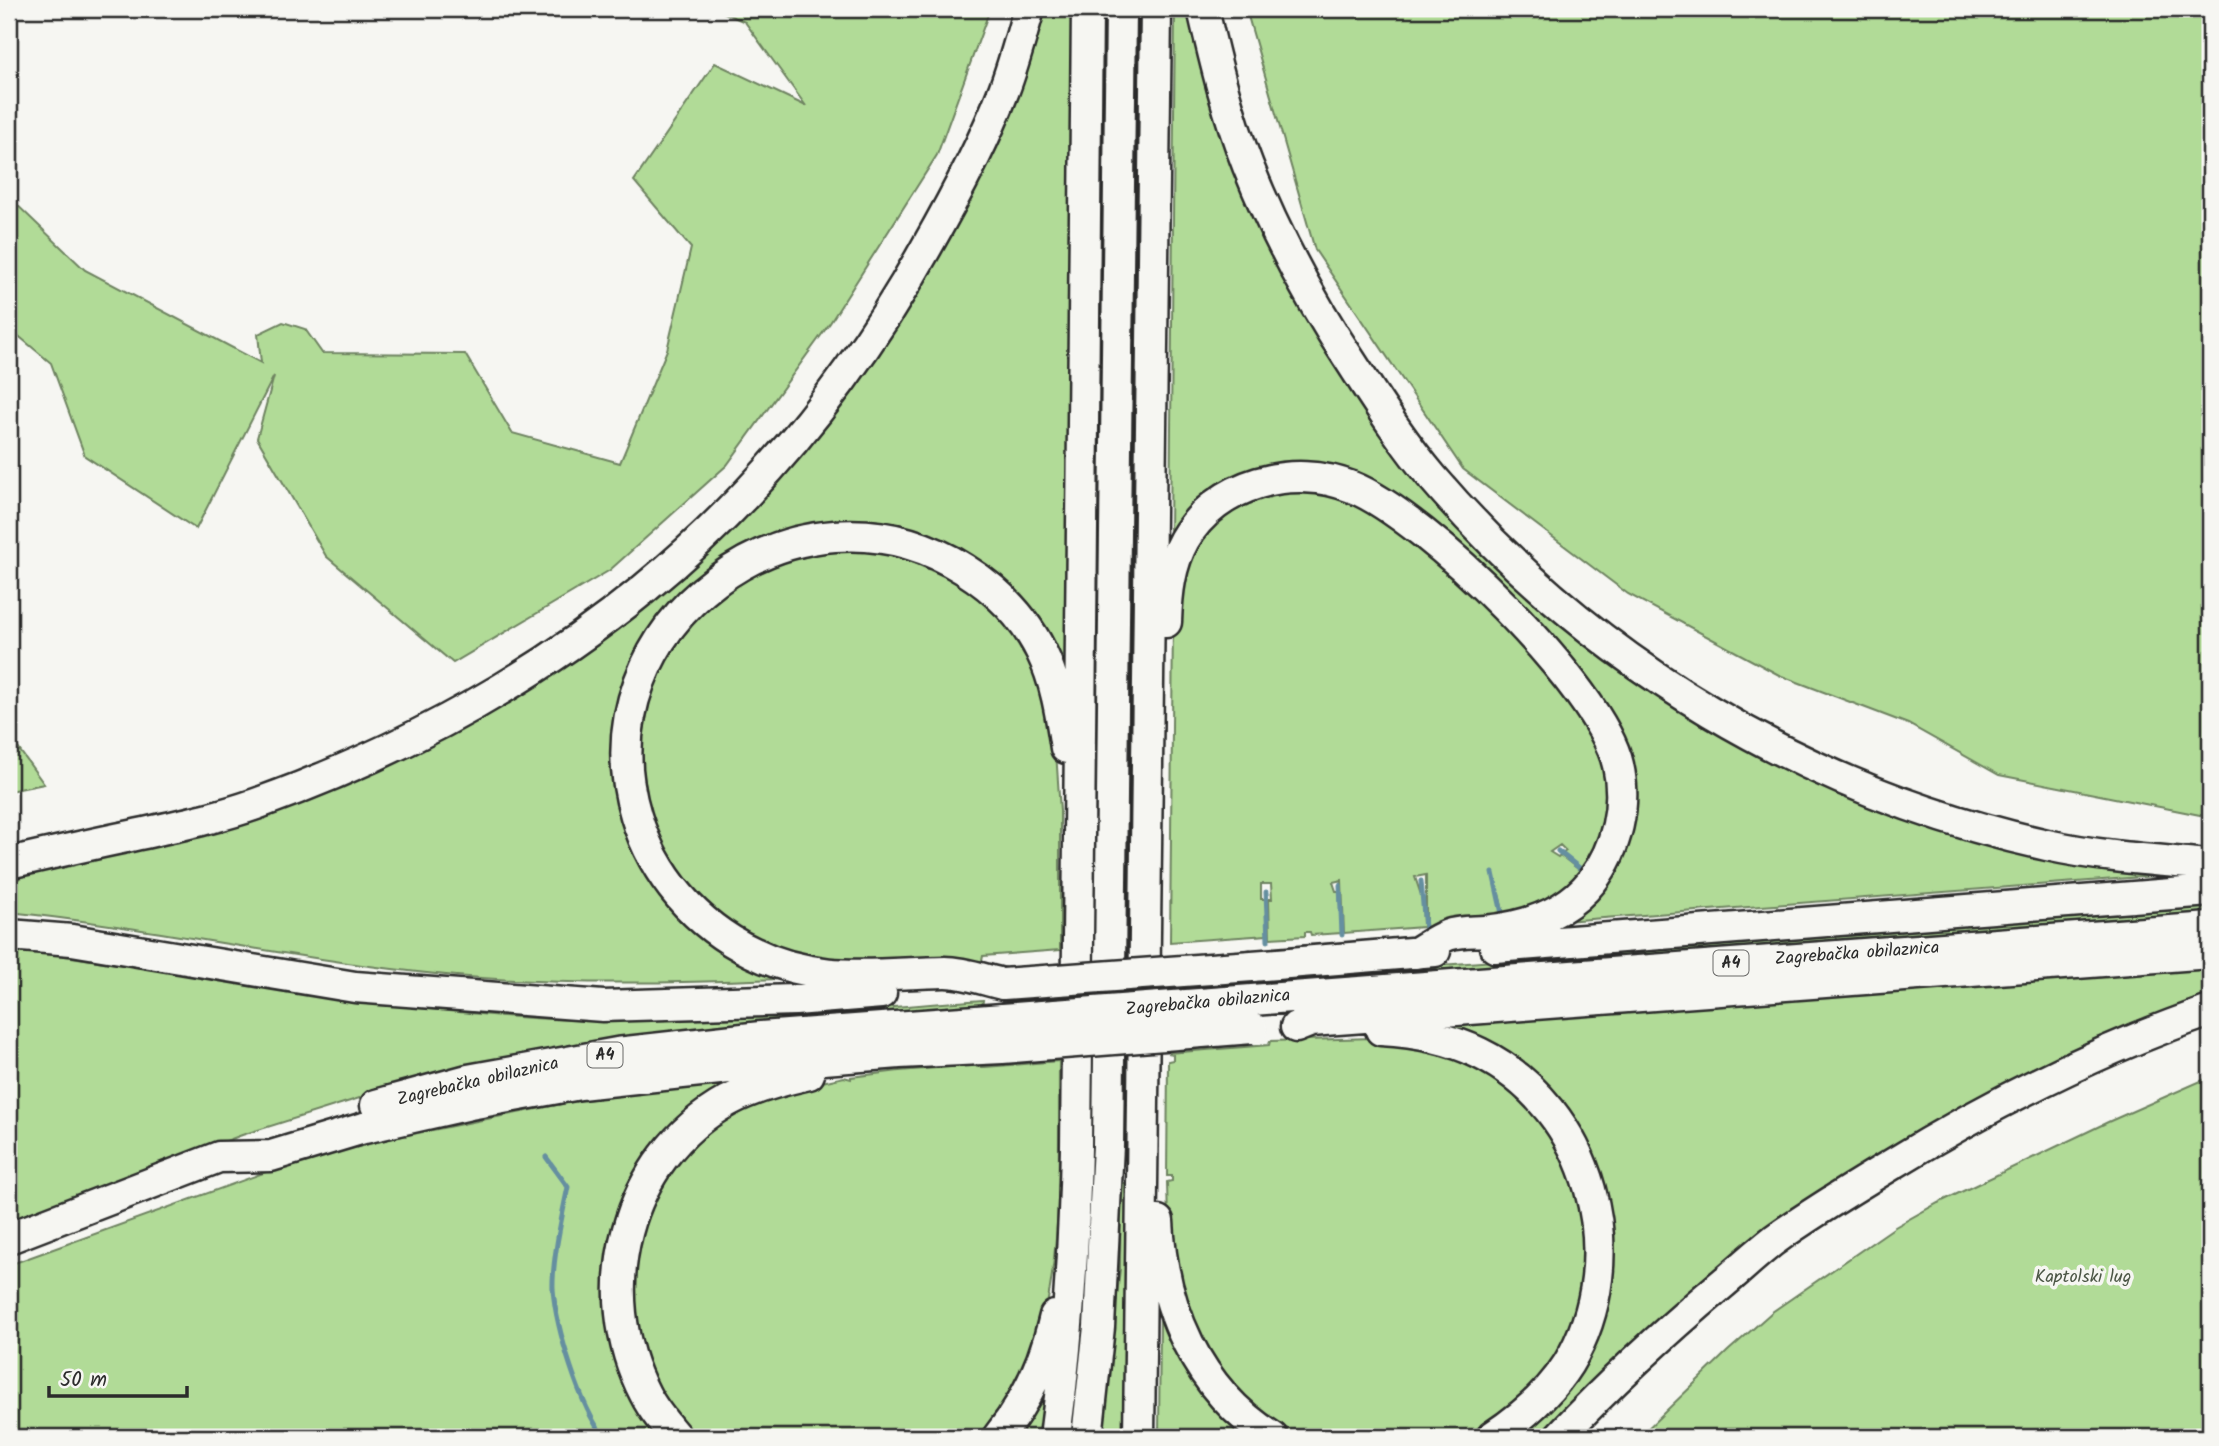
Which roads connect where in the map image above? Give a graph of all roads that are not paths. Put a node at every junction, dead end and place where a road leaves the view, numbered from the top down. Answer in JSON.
{"nodes":[{"id":1,"x":1029,"y":9,"type":"edge"},
{"id":2,"x":1087,"y":9,"type":"edge"},
{"id":3,"x":1121,"y":9,"type":"edge"},
{"id":4,"x":1156,"y":9,"type":"edge"},
{"id":5,"x":1203,"y":9,"type":"edge"},
{"id":6,"x":1147,"y":704,"type":"junction"},
{"id":7,"x":9,"y":863,"type":"edge"},
{"id":8,"x":2210,"y":865,"type":"edge"},
{"id":9,"x":1079,"y":877,"type":"junction"},
{"id":10,"x":2210,"y":891,"type":"edge"},
{"id":11,"x":2210,"y":928,"type":"edge"},
{"id":12,"x":9,"y":935,"type":"edge"},
{"id":13,"x":1416,"y":953,"type":"junction"},
{"id":14,"x":2210,"y":953,"type":"edge"},
{"id":15,"x":1003,"y":984,"type":"junction"},
{"id":16,"x":2210,"y":1011,"type":"edge"},
{"id":17,"x":1252,"y":1014,"type":"junction"},
{"id":18,"x":1296,"y":1027,"type":"junction"},
{"id":19,"x":1002,"y":1034,"type":"junction"},
{"id":20,"x":899,"y":1053,"type":"junction"},
{"id":21,"x":1143,"y":1053,"type":"junction"},
{"id":22,"x":219,"y":1157,"type":"junction"},
{"id":23,"x":1074,"y":1213,"type":"junction"},
{"id":24,"x":9,"y":1238,"type":"edge"},
{"id":25,"x":676,"y":1437,"type":"edge"},
{"id":26,"x":998,"y":1437,"type":"edge"},
{"id":27,"x":1055,"y":1437,"type":"edge"},
{"id":28,"x":1087,"y":1437,"type":"edge"},
{"id":29,"x":1139,"y":1437,"type":"edge"},
{"id":30,"x":1272,"y":1437,"type":"edge"},
{"id":31,"x":1492,"y":1437,"type":"edge"},
{"id":32,"x":1559,"y":1437,"type":"edge"}],
"edges":[{"from":1,"to":7,"type":"highway"},
{"from":2,"to":9,"type":"highway"},
{"from":3,"to":28,"type":"highway"},
{"from":4,"to":6,"type":"highway"},
{"from":5,"to":8,"type":"highway"},
{"from":6,"to":13,"type":"highway"},
{"from":6,"to":21,"type":"highway"},
{"from":9,"to":15,"type":"highway"},
{"from":9,"to":23,"type":"highway"},
{"from":10,"to":13,"type":"highway","name":"Zagrebačka obilaznica","number":"A4"},
{"from":11,"to":17,"type":"highway","name":"Zagrebačka obilaznica","number":"A4"},
{"from":12,"to":15,"type":"highway","name":"Zagrebačka obilaznica"},
{"from":13,"to":15,"type":"highway","name":"Zagrebačka obilaznica","number":"A4","bridge":true},
{"from":14,"to":18,"type":"highway"},
{"from":16,"to":32,"type":"highway"},
{"from":17,"to":18,"type":"highway"},
{"from":17,"to":19,"type":"highway","name":"Zagrebačka obilaznica","number":"A4","bridge":true},
{"from":18,"to":31,"type":"highway"},
{"from":19,"to":20,"type":"highway"},
{"from":19,"to":22,"type":"highway","name":"Zagrebačka obilaznica","number":"A4"},
{"from":20,"to":22,"type":"highway"},
{"from":20,"to":25,"type":"highway"},
{"from":21,"to":29,"type":"highway"},
{"from":21,"to":30,"type":"highway"},
{"from":22,"to":24,"type":"highway","name":"Zagrebačka obilaznica"},
{"from":23,"to":26,"type":"highway"},
{"from":23,"to":27,"type":"highway"}]}
